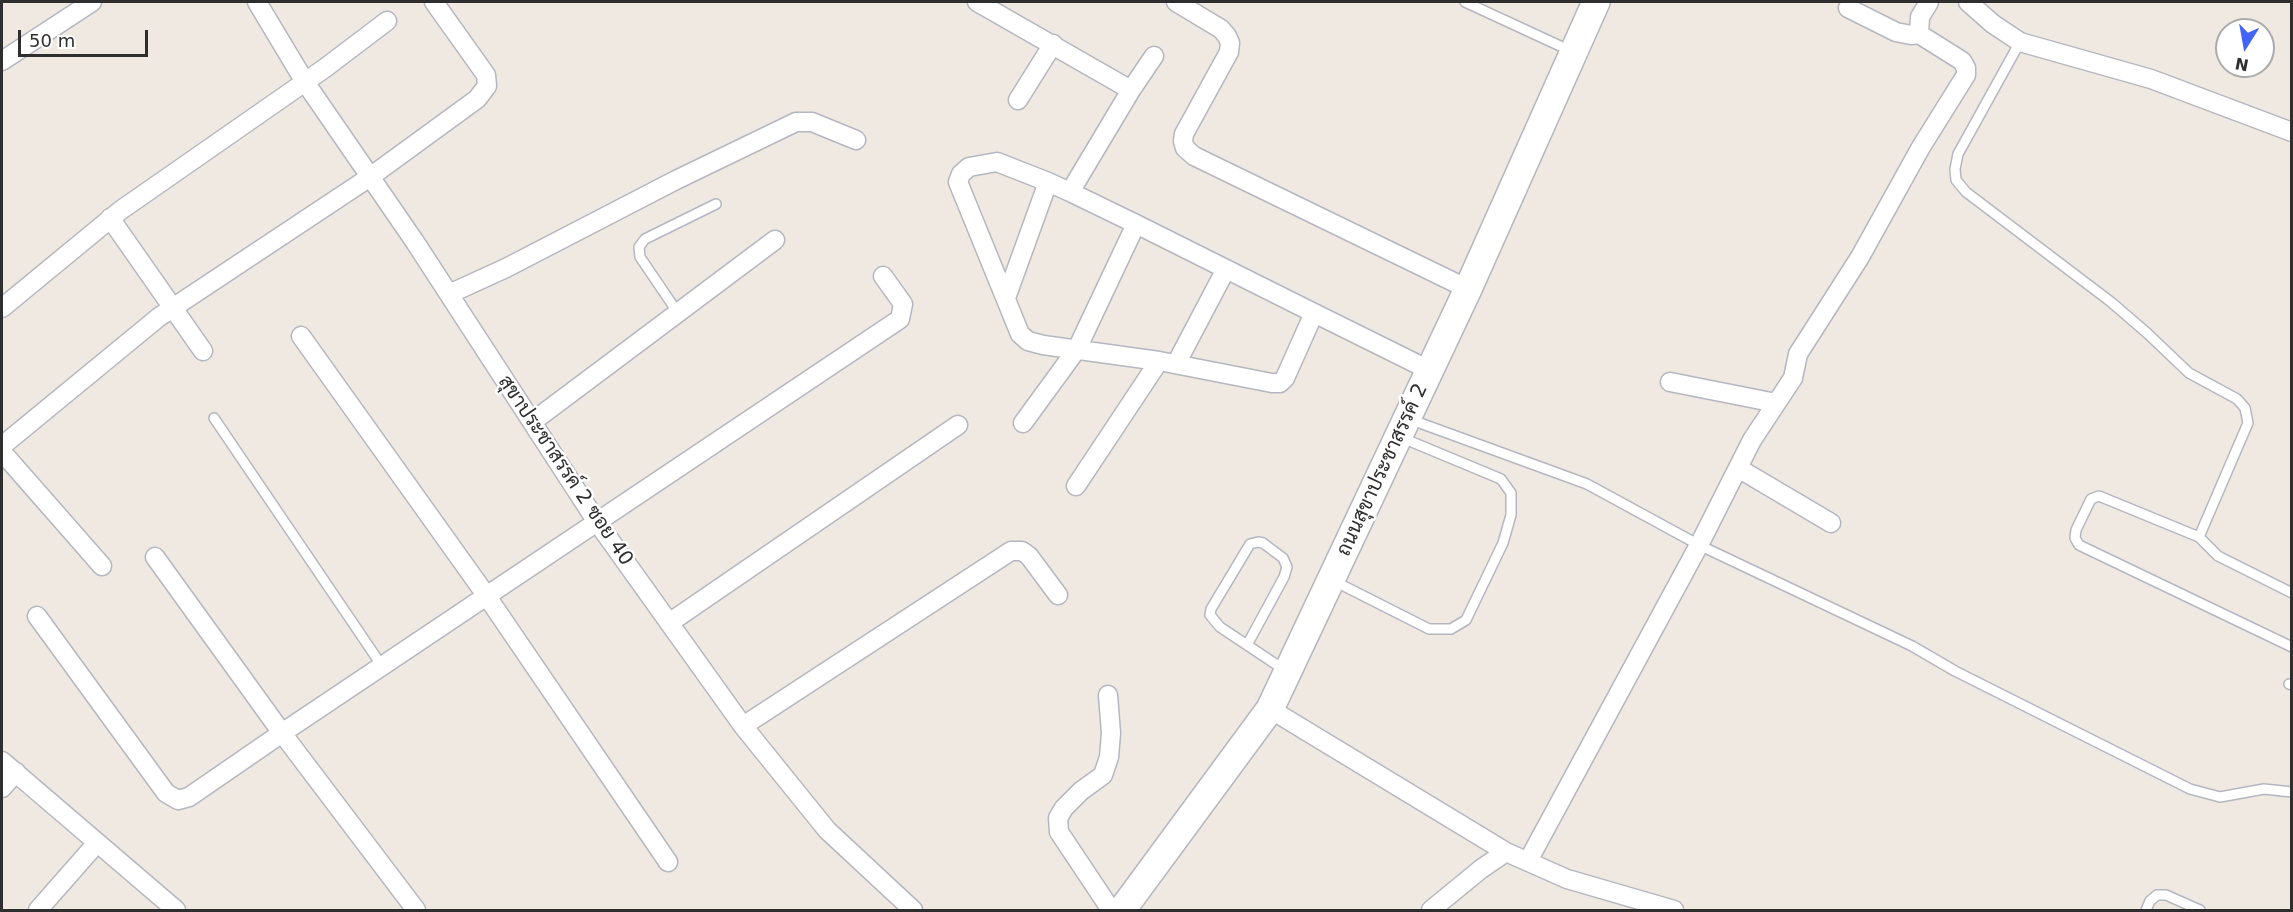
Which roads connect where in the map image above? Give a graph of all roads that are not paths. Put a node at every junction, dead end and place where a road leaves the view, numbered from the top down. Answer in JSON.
{"nodes":[{"id":1,"x":93,"y":2,"type":"edge"},
{"id":2,"x":257,"y":2,"type":"edge"},
{"id":3,"x":434,"y":2,"type":"edge"},
{"id":4,"x":977,"y":2,"type":"edge"},
{"id":5,"x":1176,"y":2,"type":"edge"},
{"id":6,"x":1465,"y":2,"type":"edge"},
{"id":7,"x":1596,"y":2,"type":"edge"},
{"id":8,"x":1929,"y":2,"type":"edge"},
{"id":9,"x":1968,"y":2,"type":"edge"},
{"id":10,"x":1848,"y":8,"type":"dead end"},
{"id":11,"x":387,"y":21,"type":"dead end"},
{"id":12,"x":1919,"y":34,"type":"junction"},
{"id":13,"x":2020,"y":42,"type":"junction"},
{"id":14,"x":1053,"y":44,"type":"junction"},
{"id":15,"x":1573,"y":52,"type":"junction"},
{"id":16,"x":1154,"y":56,"type":"dead end"},
{"id":17,"x":2,"y":61,"type":"edge"},
{"id":18,"x":305,"y":82,"type":"junction"},
{"id":19,"x":1131,"y":90,"type":"junction"},
{"id":20,"x":1018,"y":100,"type":"dead end"},
{"id":21,"x":2292,"y":132,"type":"edge"},
{"id":22,"x":856,"y":140,"type":"dead end"},
{"id":23,"x":370,"y":177,"type":"junction"},
{"id":24,"x":1048,"y":182,"type":"junction"},
{"id":25,"x":1070,"y":192,"type":"junction"},
{"id":26,"x":716,"y":204,"type":"dead end"},
{"id":27,"x":110,"y":218,"type":"junction"},
{"id":28,"x":1136,"y":224,"type":"junction"},
{"id":29,"x":776,"y":240,"type":"dead end"},
{"id":30,"x":1226,"y":269,"type":"junction"},
{"id":31,"x":883,"y":276,"type":"dead end"},
{"id":32,"x":1468,"y":289,"type":"junction"},
{"id":33,"x":449,"y":294,"type":"junction"},
{"id":34,"x":1006,"y":298,"type":"junction"},
{"id":35,"x":2,"y":308,"type":"edge"},
{"id":36,"x":172,"y":308,"type":"junction"},
{"id":37,"x":678,"y":313,"type":"junction"},
{"id":38,"x":1314,"y":313,"type":"junction"},
{"id":39,"x":301,"y":336,"type":"dead end"},
{"id":40,"x":1077,"y":349,"type":"junction"},
{"id":41,"x":203,"y":351,"type":"dead end"},
{"id":42,"x":1168,"y":363,"type":"junction"},
{"id":43,"x":1429,"y":370,"type":"junction"},
{"id":44,"x":1670,"y":382,"type":"dead end"},
{"id":45,"x":1776,"y":403,"type":"junction"},
{"id":46,"x":214,"y":418,"type":"dead end"},
{"id":47,"x":532,"y":422,"type":"junction"},
{"id":48,"x":1023,"y":423,"type":"dead end"},
{"id":49,"x":958,"y":425,"type":"dead end"},
{"id":50,"x":1402,"y":427,"type":"junction"},
{"id":51,"x":2,"y":446,"type":"edge"},
{"id":52,"x":2,"y":452,"type":"edge"},
{"id":53,"x":1738,"y":468,"type":"junction"},
{"id":54,"x":1076,"y":486,"type":"dead end"},
{"id":55,"x":597,"y":522,"type":"junction"},
{"id":56,"x":1831,"y":523,"type":"dead end"},
{"id":57,"x":2199,"y":537,"type":"junction"},
{"id":58,"x":1699,"y":545,"type":"junction"},
{"id":59,"x":155,"y":557,"type":"dead end"},
{"id":60,"x":102,"y":566,"type":"dead end"},
{"id":61,"x":1332,"y":580,"type":"junction"},
{"id":62,"x":2292,"y":592,"type":"edge"},
{"id":63,"x":1058,"y":595,"type":"dead end"},
{"id":64,"x":486,"y":596,"type":"junction"},
{"id":65,"x":37,"y":615,"type":"dead end"},
{"id":66,"x":669,"y":623,"type":"junction"},
{"id":67,"x":1247,"y":645,"type":"junction"},
{"id":68,"x":2292,"y":646,"type":"edge"},
{"id":69,"x":381,"y":666,"type":"junction"},
{"id":70,"x":1288,"y":672,"type":"junction"},
{"id":71,"x":1108,"y":695,"type":"dead end"},
{"id":72,"x":1270,"y":709,"type":"junction"},
{"id":73,"x":743,"y":726,"type":"junction"},
{"id":74,"x":282,"y":733,"type":"junction"},
{"id":75,"x":9,"y":766,"type":"edge"},
{"id":76,"x":2,"y":788,"type":"edge"},
{"id":77,"x":2292,"y":792,"type":"edge"},
{"id":78,"x":96,"y":844,"type":"junction"},
{"id":79,"x":1506,"y":852,"type":"junction"},
{"id":80,"x":1528,"y":861,"type":"junction"},
{"id":81,"x":668,"y":862,"type":"dead end"},
{"id":82,"x":38,"y":910,"type":"edge"},
{"id":83,"x":176,"y":910,"type":"edge"},
{"id":84,"x":416,"y":910,"type":"edge"},
{"id":85,"x":913,"y":910,"type":"edge"},
{"id":86,"x":1111,"y":910,"type":"edge"},
{"id":87,"x":1122,"y":910,"type":"edge"},
{"id":88,"x":1431,"y":910,"type":"edge"},
{"id":89,"x":1674,"y":910,"type":"edge"},
{"id":90,"x":2146,"y":910,"type":"edge"},
{"id":91,"x":2200,"y":910,"type":"edge"}],
"edges":[{"from":1,"to":17,"type":"street"},
{"from":2,"to":18,"type":"street","name":"สุขาประชาสรรค์ 2 ซอย 40"},
{"from":3,"to":23,"type":"street"},
{"from":4,"to":14,"type":"street"},
{"from":5,"to":32,"type":"street"},
{"from":6,"to":15,"type":"lane"},
{"from":7,"to":15,"type":"street","name":"ถนนสุขาประชาสรรค์ 2"},
{"from":8,"to":12,"type":"street"},
{"from":9,"to":13,"type":"street"},
{"from":10,"to":12,"type":"street"},
{"from":11,"to":18,"type":"street"},
{"from":12,"to":45,"type":"street"},
{"from":13,"to":21,"type":"street"},
{"from":13,"to":57,"type":"lane"},
{"from":14,"to":19,"type":"street"},
{"from":14,"to":20,"type":"street"},
{"from":15,"to":32,"type":"street","name":"ถนนสุขาประชาสรรค์ 2"},
{"from":16,"to":19,"type":"street"},
{"from":18,"to":23,"type":"street","name":"สุขาประชาสรรค์ 2 ซอย 40"},
{"from":18,"to":27,"type":"street"},
{"from":19,"to":25,"type":"street"},
{"from":22,"to":33,"type":"street"},
{"from":23,"to":33,"type":"street","name":"สุขาประชาสรรค์ 2 ซอย 40"},
{"from":23,"to":36,"type":"street"},
{"from":24,"to":25,"type":"street"},
{"from":24,"to":34,"type":"street"},
{"from":24,"to":34,"type":"street"},
{"from":25,"to":28,"type":"street"},
{"from":26,"to":37,"type":"lane"},
{"from":27,"to":35,"type":"street"},
{"from":27,"to":36,"type":"street"},
{"from":28,"to":30,"type":"street"},
{"from":28,"to":40,"type":"street"},
{"from":29,"to":37,"type":"street"},
{"from":30,"to":38,"type":"street"},
{"from":30,"to":42,"type":"street"},
{"from":31,"to":55,"type":"street"},
{"from":32,"to":43,"type":"street","name":"ถนนสุขาประชาสรรค์ 2"},
{"from":33,"to":47,"type":"street","name":"สุขาประชาสรรค์ 2 ซอย 40"},
{"from":34,"to":40,"type":"street"},
{"from":36,"to":41,"type":"street"},
{"from":36,"to":51,"type":"street"},
{"from":37,"to":47,"type":"street"},
{"from":38,"to":42,"type":"street"},
{"from":38,"to":43,"type":"street"},
{"from":39,"to":64,"type":"street"},
{"from":40,"to":42,"type":"street"},
{"from":40,"to":48,"type":"street"},
{"from":42,"to":54,"type":"street"},
{"from":43,"to":50,"type":"street","name":"ถนนสุขาประชาสรรค์ 2"},
{"from":44,"to":45,"type":"street"},
{"from":45,"to":53,"type":"street"},
{"from":46,"to":69,"type":"lane"},
{"from":47,"to":55,"type":"street","name":"สุขาประชาสรรค์ 2 ซอย 40"},
{"from":49,"to":66,"type":"street"},
{"from":50,"to":58,"type":"lane"},
{"from":50,"to":61,"type":"street","name":"ถนนสุขาประชาสรรค์ 2"},
{"from":50,"to":61,"type":"lane"},
{"from":52,"to":60,"type":"street"},
{"from":53,"to":56,"type":"street"},
{"from":53,"to":58,"type":"street"},
{"from":55,"to":64,"type":"street"},
{"from":55,"to":66,"type":"street","name":"สุขาประชาสรรค์ 2 ซอย 40"},
{"from":57,"to":62,"type":"lane"},
{"from":57,"to":68,"type":"lane"},
{"from":58,"to":77,"type":"lane"},
{"from":58,"to":80,"type":"street"},
{"from":59,"to":74,"type":"street"},
{"from":61,"to":70,"type":"street","name":"ถนนสุขาประชาสรรค์ 2"},
{"from":63,"to":73,"type":"street"},
{"from":64,"to":69,"type":"street"},
{"from":64,"to":81,"type":"street"},
{"from":65,"to":74,"type":"street"},
{"from":66,"to":73,"type":"street","name":"สุขาประชาสรรค์ 2 ซอย 40"},
{"from":67,"to":67,"type":"lane"},
{"from":67,"to":70,"type":"lane"},
{"from":69,"to":74,"type":"street"},
{"from":70,"to":72,"type":"street","name":"ถนนสุขาประชาสรรค์ 2"},
{"from":71,"to":86,"type":"street"},
{"from":72,"to":79,"type":"street"},
{"from":72,"to":87,"type":"street","name":"ถนนสุขาประชาสรรค์ 2"},
{"from":73,"to":85,"type":"street","name":"สุขาประชาสรรค์ 2 ซอย 40"},
{"from":74,"to":84,"type":"street"},
{"from":75,"to":76,"type":"street"},
{"from":75,"to":78,"type":"street"},
{"from":78,"to":82,"type":"street"},
{"from":78,"to":83,"type":"street"},
{"from":79,"to":80,"type":"street"},
{"from":79,"to":88,"type":"street"},
{"from":80,"to":89,"type":"street"},
{"from":90,"to":91,"type":"lane"}]}
